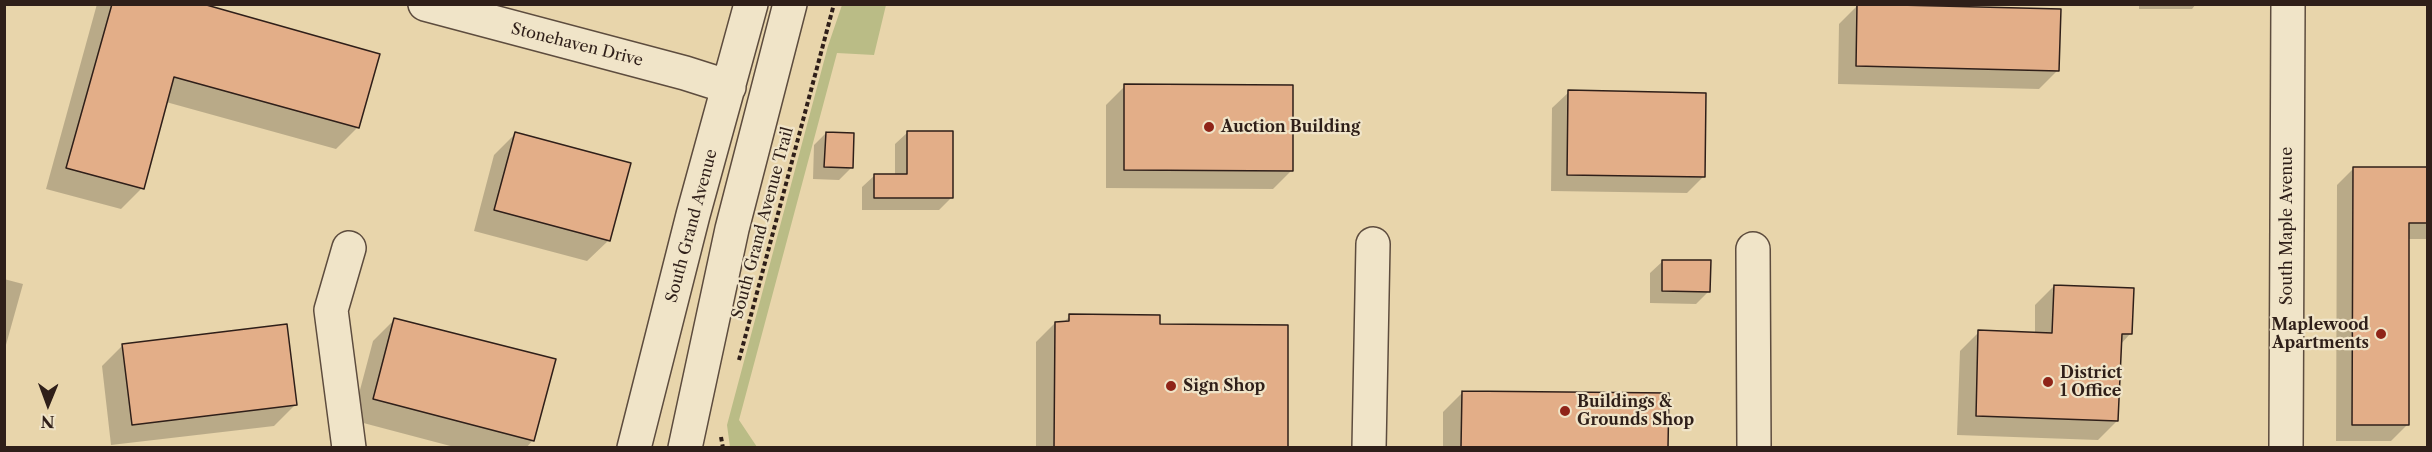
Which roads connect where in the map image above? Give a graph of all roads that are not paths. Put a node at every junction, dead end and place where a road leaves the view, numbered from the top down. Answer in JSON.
{"nodes":[{"id":1,"x":425,"y":4,"type":"edge"},
{"id":2,"x":751,"y":4,"type":"edge"},
{"id":3,"x":790,"y":4,"type":"edge"},
{"id":4,"x":2288,"y":4,"type":"edge"},
{"id":5,"x":729,"y":87,"type":"junction"},
{"id":6,"x":1373,"y":244,"type":"dead end"},
{"id":7,"x":349,"y":248,"type":"dead end"},
{"id":8,"x":1753,"y":249,"type":"dead end"},
{"id":9,"x":348,"y":447,"type":"edge"},
{"id":10,"x":634,"y":447,"type":"edge"},
{"id":11,"x":685,"y":447,"type":"edge"},
{"id":12,"x":1369,"y":447,"type":"edge"},
{"id":13,"x":1754,"y":447,"type":"edge"},
{"id":14,"x":2286,"y":447,"type":"edge"}],
"edges":[{"from":1,"to":5,"type":"street","name":"Stonehaven Drive"},
{"from":2,"to":5,"type":"street","name":"South Grand Avenue"},
{"from":3,"to":11,"type":"street"},
{"from":4,"to":14,"type":"street","name":"South Maple Avenue"},
{"from":5,"to":10,"type":"street","name":"South Grand Avenue"},
{"from":6,"to":12,"type":"street"},
{"from":7,"to":9,"type":"street"},
{"from":8,"to":13,"type":"street"}]}
